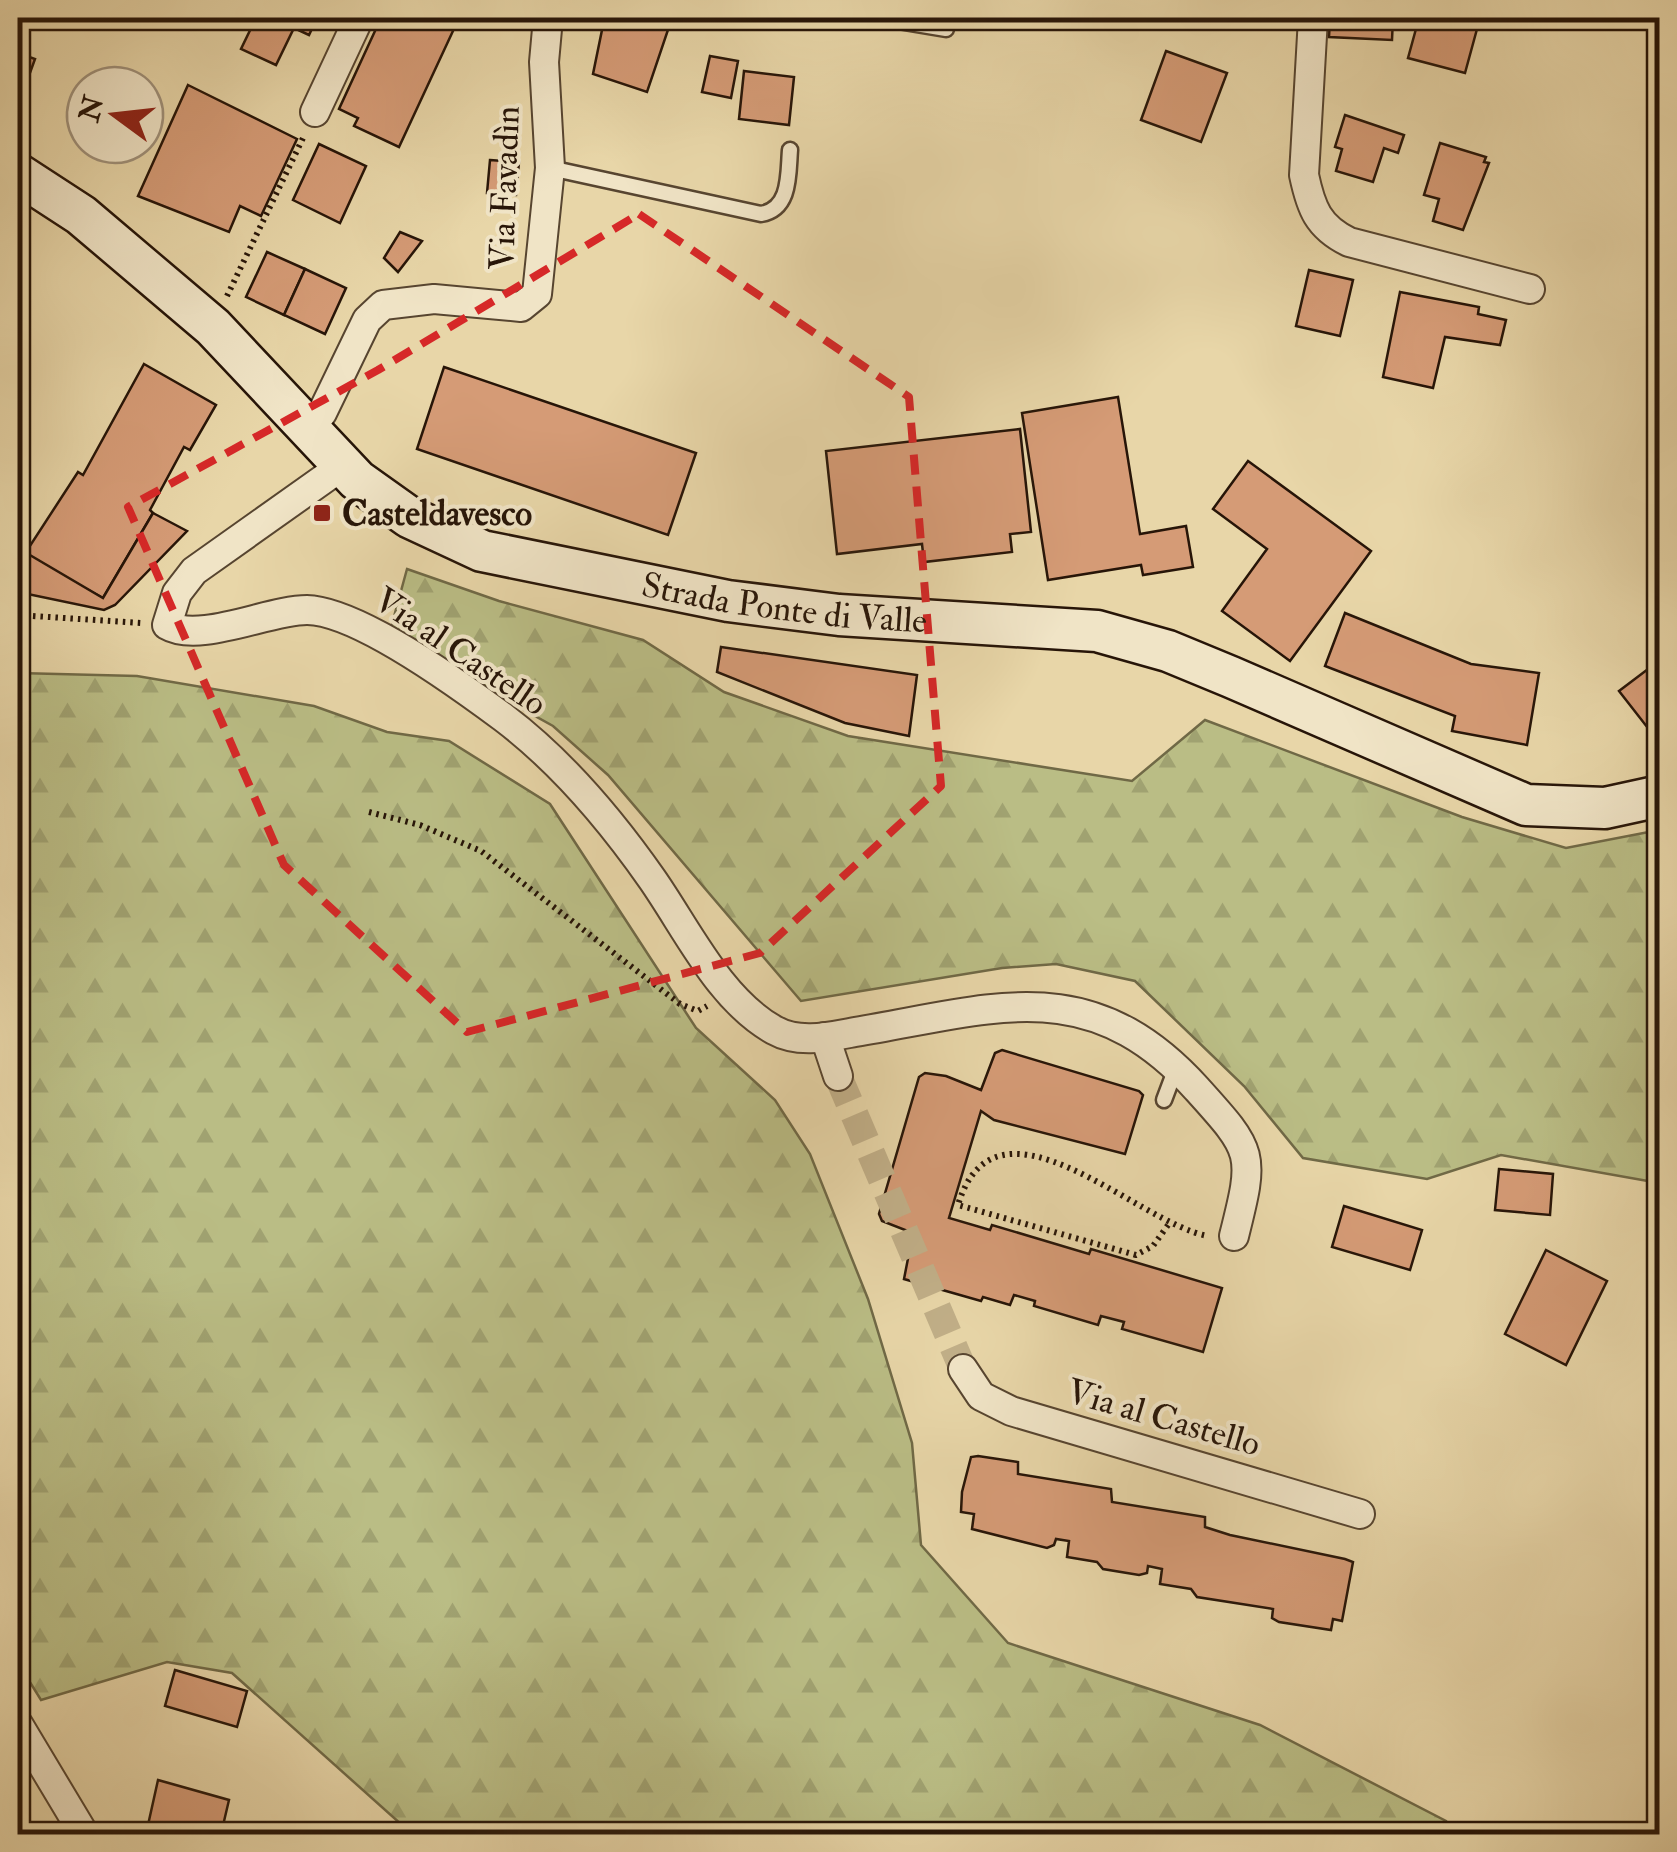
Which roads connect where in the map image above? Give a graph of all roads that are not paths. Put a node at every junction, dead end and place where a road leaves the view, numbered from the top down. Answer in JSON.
{"nodes":[{"id":1,"x":359,"y":18,"type":"edge"},
{"id":2,"x":548,"y":18,"type":"edge"},
{"id":3,"x":880,"y":18,"type":"edge"},
{"id":4,"x":1313,"y":18,"type":"edge"},
{"id":5,"x":946,"y":29,"type":"dead end"},
{"id":6,"x":315,"y":112,"type":"road end"},
{"id":7,"x":790,"y":150,"type":"dead end"},
{"id":8,"x":550,"y":168,"type":"junction"},
{"id":9,"x":18,"y":174,"type":"edge"},
{"id":10,"x":1530,"y":289,"type":"dead end"},
{"id":11,"x":306,"y":429,"type":"junction"},
{"id":12,"x":342,"y":466,"type":"junction"},
{"id":13,"x":1660,"y":796,"type":"edge"},
{"id":14,"x":825,"y":1037,"type":"junction"},
{"id":15,"x":1176,"y":1067,"type":"junction"},
{"id":16,"x":838,"y":1076,"type":"tunnel mouth"},
{"id":17,"x":1164,"y":1100,"type":"dead end"},
{"id":18,"x":1234,"y":1236,"type":"road end"},
{"id":19,"x":962,"y":1369,"type":"tunnel mouth"},
{"id":20,"x":1360,"y":1514,"type":"dead end"},
{"id":21,"x":18,"y":1724,"type":"edge"},
{"id":22,"x":84,"y":1834,"type":"edge"}],
"edges":[{"from":1,"to":6,"type":"street"},
{"from":2,"to":8,"type":"street","name":"Via Favadìn"},
{"from":3,"to":5,"type":"lane"},
{"from":4,"to":10,"type":"street"},
{"from":7,"to":8,"type":"lane"},
{"from":8,"to":11,"type":"street","name":"Via Favadìn"},
{"from":9,"to":11,"type":"street","name":"Strada Ponte di Valle"},
{"from":11,"to":12,"type":"street","name":"Strada Ponte di Valle"},
{"from":12,"to":13,"type":"street","name":"Strada Ponte di Valle"},
{"from":12,"to":14,"type":"street","name":"Via al Castello"},
{"from":14,"to":15,"type":"street","name":"Via al Castello"},
{"from":14,"to":16,"type":"street"},
{"from":15,"to":17,"type":"lane"},
{"from":15,"to":18,"type":"street","name":"Via al Castello"},
{"from":19,"to":20,"type":"street","name":"Via al Castello"},
{"from":21,"to":22,"type":"street"}]}
